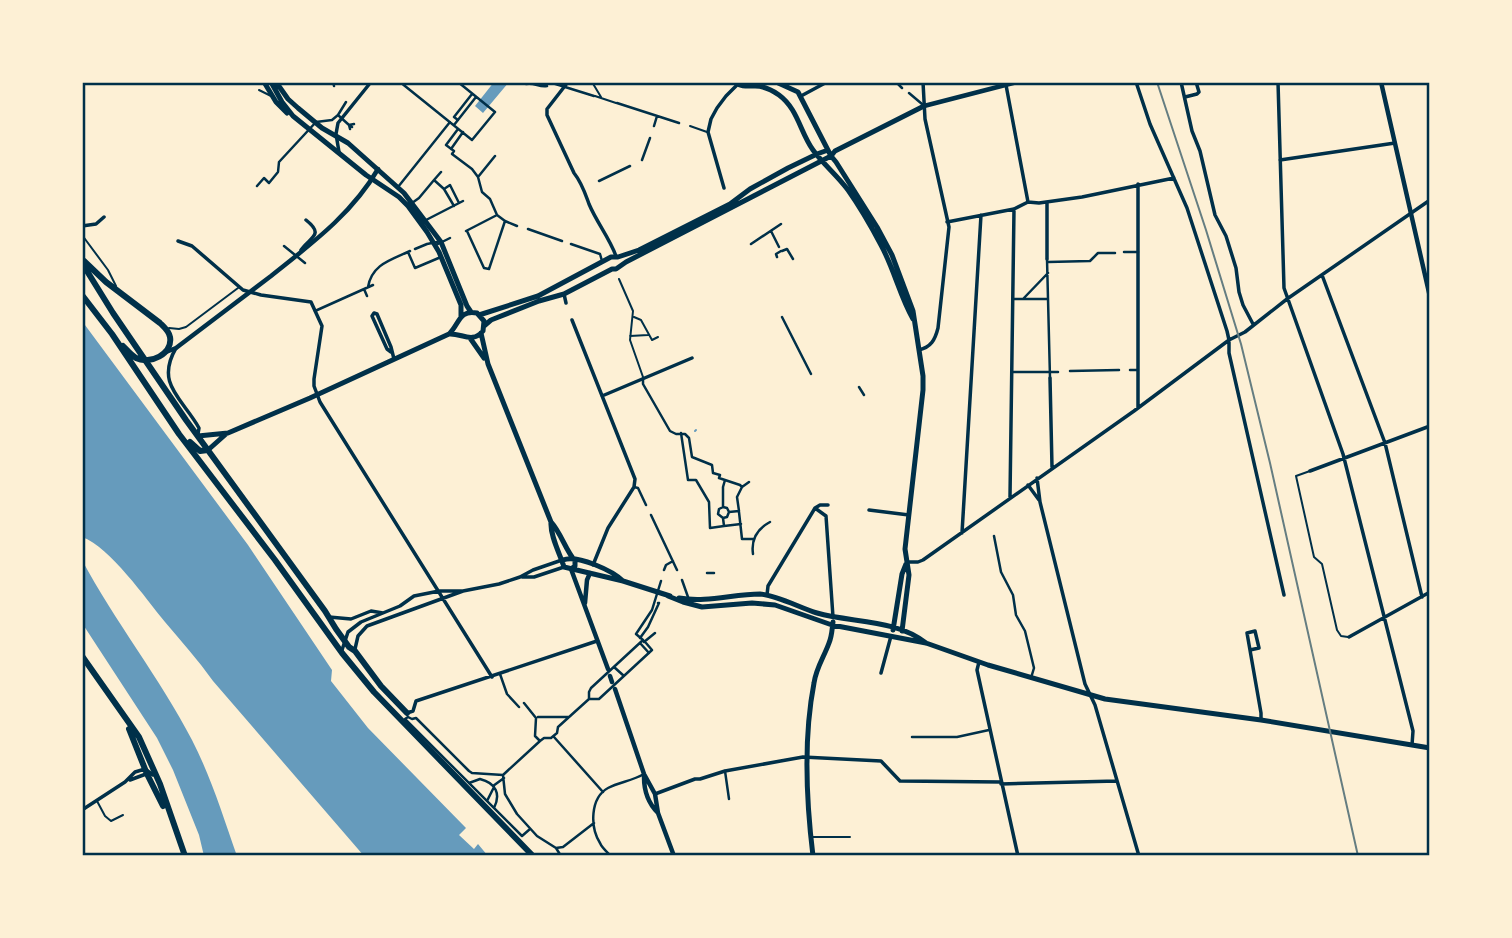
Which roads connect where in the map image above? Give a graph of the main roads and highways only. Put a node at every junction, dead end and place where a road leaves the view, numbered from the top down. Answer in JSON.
{"nodes":[{"id":1,"x":264,"y":82,"type":"edge"},
{"id":2,"x":274,"y":82,"type":"edge"},
{"id":3,"x":776,"y":82,"type":"edge"},
{"id":4,"x":736,"y":84,"type":"edge"},
{"id":5,"x":757,"y":84,"type":"edge"},
{"id":6,"x":924,"y":106,"type":"road end"},
{"id":7,"x":301,"y":123,"type":"junction"},
{"id":8,"x":831,"y":153,"type":"junction"},
{"id":9,"x":817,"y":154,"type":"junction"},
{"id":10,"x":820,"y":161,"type":"junction"},
{"id":11,"x":617,"y":257,"type":"junction"},
{"id":12,"x":82,"y":261,"type":"edge"},
{"id":13,"x":605,"y":261,"type":"junction"},
{"id":14,"x":621,"y":265,"type":"junction"},
{"id":15,"x":612,"y":269,"type":"junction"},
{"id":16,"x":82,"y":295,"type":"edge"},
{"id":17,"x":471,"y":312,"type":"junction"},
{"id":18,"x":480,"y":315,"type":"junction"},
{"id":19,"x":461,"y":316,"type":"junction"},
{"id":20,"x":915,"y":322,"type":"junction"},
{"id":21,"x":458,"y":324,"type":"junction"},
{"id":22,"x":484,"y":326,"type":"junction"},
{"id":23,"x":481,"y":333,"type":"junction"},
{"id":24,"x":112,"y":334,"type":"junction"},
{"id":25,"x":449,"y":334,"type":"junction"},
{"id":26,"x":461,"y":334,"type":"junction"},
{"id":27,"x":471,"y":338,"type":"junction"},
{"id":28,"x":488,"y":364,"type":"junction"},
{"id":29,"x":174,"y":426,"type":"junction"},
{"id":30,"x":228,"y":433,"type":"junction"},
{"id":31,"x":198,"y":436,"type":"junction"},
{"id":32,"x":208,"y":450,"type":"junction"},
{"id":33,"x":551,"y":522,"type":"junction"},
{"id":34,"x":571,"y":557,"type":"junction"},
{"id":35,"x":563,"y":560,"type":"junction"},
{"id":36,"x":907,"y":562,"type":"junction"},
{"id":37,"x":593,"y":565,"type":"junction"},
{"id":38,"x":571,"y":569,"type":"junction"},
{"id":39,"x":590,"y":573,"type":"junction"},
{"id":40,"x":623,"y":581,"type":"junction"},
{"id":41,"x":767,"y":595,"type":"junction"},
{"id":42,"x":668,"y":596,"type":"junction"},
{"id":43,"x":768,"y":603,"type":"junction"},
{"id":44,"x":833,"y":617,"type":"junction"},
{"id":45,"x":832,"y":625,"type":"junction"},
{"id":46,"x":893,"y":628,"type":"junction"},
{"id":47,"x":902,"y":630,"type":"junction"},
{"id":48,"x":891,"y":636,"type":"junction"},
{"id":49,"x":900,"y":638,"type":"junction"},
{"id":50,"x":926,"y":643,"type":"junction"},
{"id":51,"x":82,"y":656,"type":"edge"},
{"id":52,"x":407,"y":713,"type":"road end"},
{"id":53,"x":126,"y":721,"type":"junction"},
{"id":54,"x":1430,"y":748,"type":"edge"},
{"id":55,"x":175,"y":829,"type":"junction"},
{"id":56,"x":185,"y":856,"type":"edge"},
{"id":57,"x":533,"y":856,"type":"edge"},
{"id":58,"x":813,"y":856,"type":"edge"}],
"edges":[{"from":1,"to":7,"type":"main road"},
{"from":2,"to":7,"type":"main road"},
{"from":2,"to":17,"type":"main road"},
{"from":3,"to":8,"type":"main road"},
{"from":4,"to":5,"type":"main road"},
{"from":5,"to":9,"type":"main road"},
{"from":6,"to":8,"type":"main road"},
{"from":7,"to":19,"type":"main road"},
{"from":8,"to":9,"type":"main road"},
{"from":8,"to":10,"type":"main road"},
{"from":8,"to":20,"type":"main road"},
{"from":9,"to":10,"type":"main road"},
{"from":9,"to":11,"type":"main road"},
{"from":10,"to":14,"type":"main road"},
{"from":10,"to":20,"type":"main road"},
{"from":11,"to":13,"type":"main road"},
{"from":11,"to":14,"type":"main road"},
{"from":12,"to":24,"type":"main road"},
{"from":12,"to":31,"type":"main road"},
{"from":13,"to":15,"type":"main road"},
{"from":13,"to":18,"type":"main road"},
{"from":14,"to":15,"type":"main road"},
{"from":15,"to":22,"type":"main road"},
{"from":16,"to":24,"type":"main road"},
{"from":17,"to":18,"type":"main road"},
{"from":17,"to":19,"type":"main road"},
{"from":18,"to":22,"type":"main road"},
{"from":19,"to":21,"type":"main road"},
{"from":20,"to":36,"type":"main road"},
{"from":21,"to":25,"type":"main road"},
{"from":21,"to":26,"type":"main road"},
{"from":22,"to":23,"type":"main road"},
{"from":23,"to":27,"type":"main road"},
{"from":23,"to":28,"type":"main road"},
{"from":24,"to":29,"type":"main road"},
{"from":25,"to":26,"type":"main road"},
{"from":25,"to":30,"type":"main road"},
{"from":26,"to":27,"type":"main road"},
{"from":27,"to":28,"type":"main road"},
{"from":28,"to":33,"type":"main road"},
{"from":29,"to":32,"type":"main road"},
{"from":29,"to":57,"type":"main road"},
{"from":30,"to":31,"type":"main road"},
{"from":30,"to":32,"type":"main road"},
{"from":31,"to":32,"type":"main road"},
{"from":32,"to":52,"type":"main road"},
{"from":33,"to":34,"type":"main road"},
{"from":33,"to":35,"type":"main road"},
{"from":34,"to":35,"type":"main road"},
{"from":34,"to":37,"type":"main road"},
{"from":34,"to":38,"type":"main road"},
{"from":35,"to":38,"type":"main road"},
{"from":36,"to":46,"type":"main road"},
{"from":36,"to":47,"type":"main road"},
{"from":37,"to":39,"type":"main road"},
{"from":37,"to":40,"type":"main road"},
{"from":38,"to":39,"type":"main road"},
{"from":39,"to":40,"type":"main road"},
{"from":40,"to":42,"type":"main road"},
{"from":41,"to":42,"type":"main road"},
{"from":41,"to":43,"type":"main road"},
{"from":41,"to":44,"type":"main road"},
{"from":42,"to":43,"type":"main road"},
{"from":43,"to":45,"type":"main road"},
{"from":44,"to":45,"type":"main road"},
{"from":44,"to":46,"type":"main road"},
{"from":45,"to":48,"type":"main road"},
{"from":45,"to":58,"type":"main road"},
{"from":46,"to":47,"type":"main road"},
{"from":46,"to":48,"type":"main road"},
{"from":47,"to":49,"type":"main road"},
{"from":47,"to":50,"type":"main road"},
{"from":48,"to":49,"type":"main road"},
{"from":49,"to":50,"type":"main road"},
{"from":50,"to":54,"type":"main road"},
{"from":51,"to":53,"type":"main road"},
{"from":53,"to":55,"type":"main road"},
{"from":53,"to":55,"type":"main road"},
{"from":55,"to":56,"type":"main road"}]}
